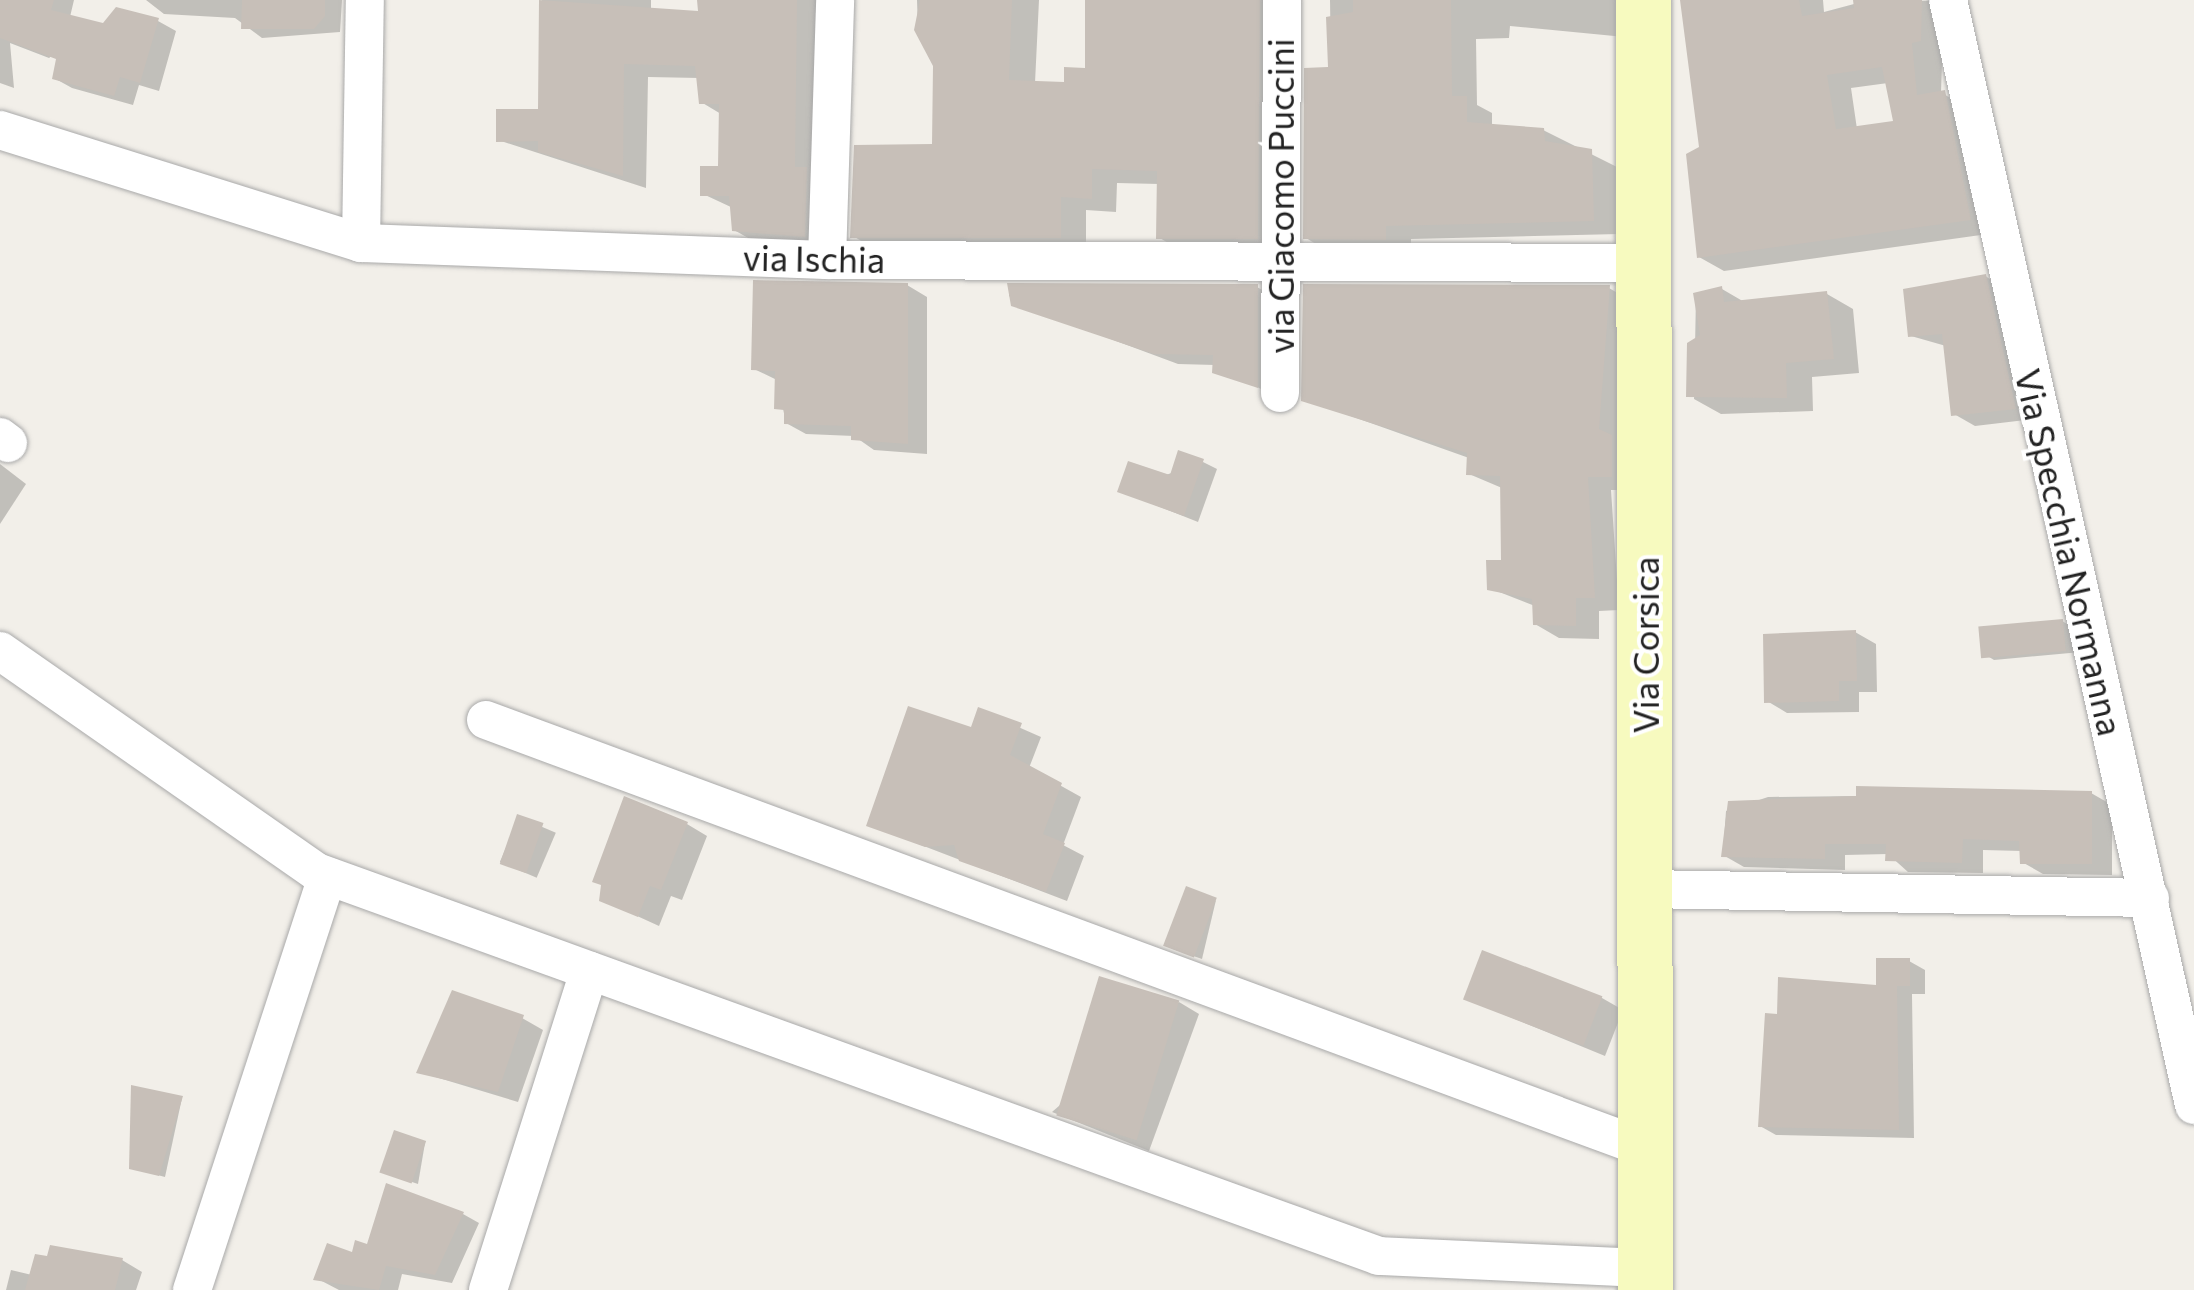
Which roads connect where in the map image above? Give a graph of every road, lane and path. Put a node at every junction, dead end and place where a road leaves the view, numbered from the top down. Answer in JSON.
{"nodes":[{"id":1,"x":365,"y":0,"type":"edge"},
{"id":2,"x":835,"y":0,"type":"edge"},
{"id":3,"x":1282,"y":0,"type":"edge"},
{"id":4,"x":1643,"y":0,"type":"edge"},
{"id":5,"x":1948,"y":0,"type":"edge"},
{"id":6,"x":0,"y":130,"type":"edge"},
{"id":7,"x":361,"y":243,"type":"junction"},
{"id":8,"x":827,"y":260,"type":"junction"},
{"id":9,"x":1275,"y":261,"type":"junction"},
{"id":10,"x":1646,"y":262,"type":"junction"},
{"id":11,"x":1280,"y":393,"type":"dead end"},
{"id":12,"x":0,"y":650,"type":"edge"},
{"id":13,"x":486,"y":720,"type":"dead end"},
{"id":14,"x":327,"y":876,"type":"junction"},
{"id":15,"x":1646,"y":889,"type":"junction"},
{"id":16,"x":2150,"y":898,"type":"junction"},
{"id":17,"x":589,"y":971,"type":"junction"},
{"id":18,"x":2194,"y":1105,"type":"edge"},
{"id":19,"x":1645,"y":1148,"type":"junction"},
{"id":20,"x":1645,"y":1279,"type":"edge"},
{"id":21,"x":192,"y":1290,"type":"edge"},
{"id":22,"x":488,"y":1290,"type":"edge"}],
"edges":[{"from":1,"to":7,"type":"street"},
{"from":2,"to":8,"type":"street"},
{"from":3,"to":9,"type":"street","name":"via Giacomo Puccini"},
{"from":4,"to":10,"type":"main road","name":"Via Corsica"},
{"from":5,"to":16,"type":"street","name":"Via Specchia Normanna"},
{"from":6,"to":7,"type":"street","name":"via Ischia"},
{"from":7,"to":8,"type":"street","name":"via Ischia"},
{"from":8,"to":9,"type":"street","name":"via Ischia"},
{"from":9,"to":10,"type":"street","name":"via Ischia"},
{"from":9,"to":11,"type":"street","name":"via Giacomo Puccini"},
{"from":10,"to":15,"type":"main road","name":"Via Corsica"},
{"from":12,"to":14,"type":"street"},
{"from":13,"to":19,"type":"street"},
{"from":14,"to":17,"type":"street"},
{"from":14,"to":21,"type":"street"},
{"from":15,"to":16,"type":"street"},
{"from":15,"to":19,"type":"main road","name":"Via Corsica"},
{"from":16,"to":18,"type":"street","name":"Via Specchia Normanna"},
{"from":17,"to":20,"type":"street"},
{"from":17,"to":22,"type":"street"},
{"from":19,"to":20,"type":"main road","name":"Via Corsica"}]}
